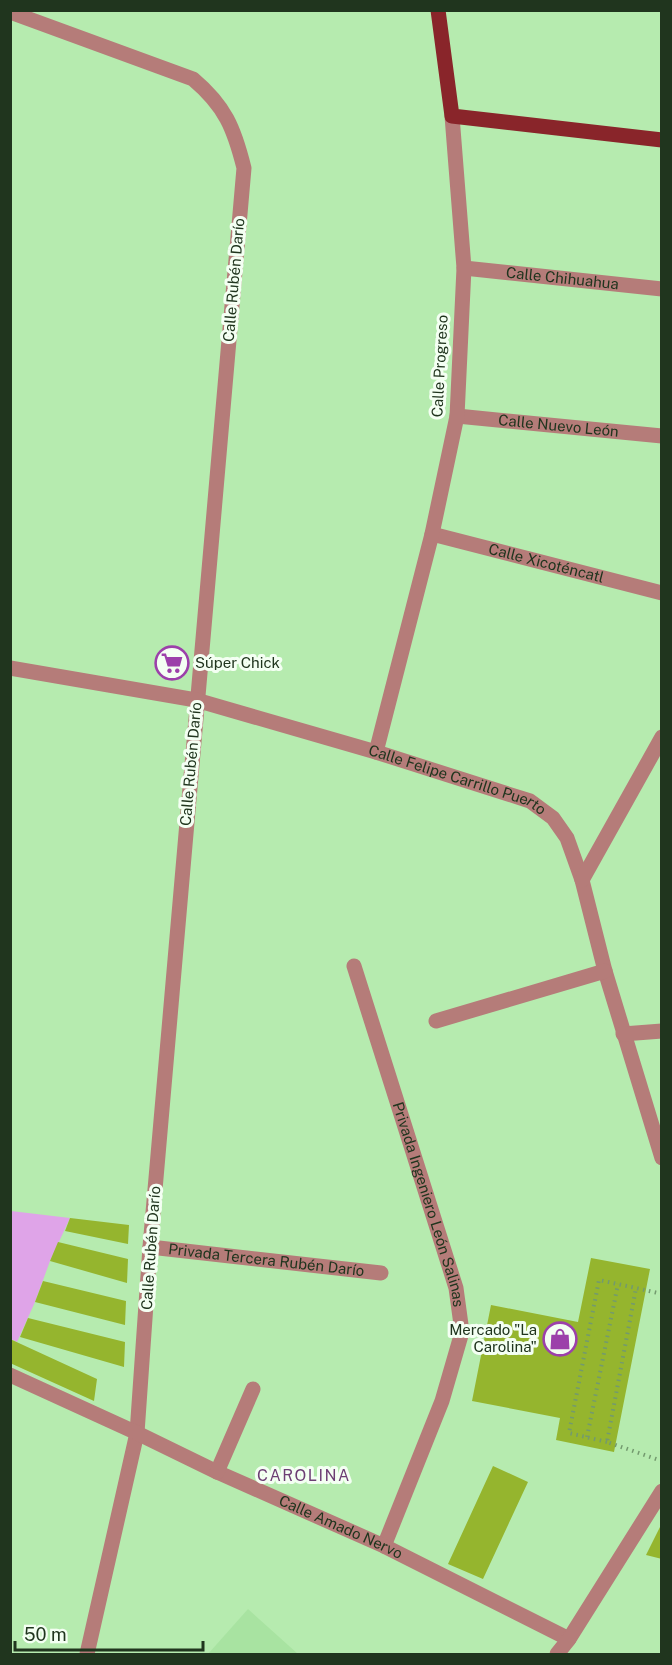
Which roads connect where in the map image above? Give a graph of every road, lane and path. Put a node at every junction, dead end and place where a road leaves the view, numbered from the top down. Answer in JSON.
{"nodes":[{"id":1,"x":438,"y":10,"type":"edge"},
{"id":2,"x":10,"y":12,"type":"edge"},
{"id":3,"x":452,"y":116,"type":"junction"},
{"id":4,"x":662,"y":140,"type":"edge"},
{"id":5,"x":464,"y":268,"type":"junction"},
{"id":6,"x":662,"y":289,"type":"edge"},
{"id":7,"x":457,"y":416,"type":"junction"},
{"id":8,"x":662,"y":436,"type":"edge"},
{"id":9,"x":432,"y":534,"type":"junction"},
{"id":10,"x":662,"y":593,"type":"edge"},
{"id":11,"x":10,"y":668,"type":"edge"},
{"id":12,"x":196,"y":700,"type":"junction"},
{"id":13,"x":662,"y":737,"type":"edge"},
{"id":14,"x":376,"y":752,"type":"junction"},
{"id":15,"x":582,"y":880,"type":"junction"},
{"id":16,"x":354,"y":966,"type":"dead end"},
{"id":17,"x":605,"y":971,"type":"junction"},
{"id":18,"x":436,"y":1021,"type":"dead end"},
{"id":19,"x":662,"y":1031,"type":"edge"},
{"id":20,"x":623,"y":1034,"type":"junction"},
{"id":21,"x":662,"y":1158,"type":"edge"},
{"id":22,"x":150,"y":1247,"type":"junction"},
{"id":23,"x":381,"y":1273,"type":"dead end"},
{"id":24,"x":618,"y":1284,"type":"junction"},
{"id":25,"x":636,"y":1288,"type":"junction"},
{"id":26,"x":662,"y":1294,"type":"edge"},
{"id":27,"x":10,"y":1375,"type":"edge"},
{"id":28,"x":253,"y":1389,"type":"dead end"},
{"id":29,"x":137,"y":1433,"type":"junction"},
{"id":30,"x":587,"y":1437,"type":"junction"},
{"id":31,"x":607,"y":1442,"type":"junction"},
{"id":32,"x":662,"y":1461,"type":"edge"},
{"id":33,"x":217,"y":1472,"type":"junction"},
{"id":34,"x":662,"y":1491,"type":"edge"},
{"id":35,"x":384,"y":1546,"type":"junction"},
{"id":36,"x":569,"y":1639,"type":"junction"},
{"id":37,"x":87,"y":1654,"type":"edge"},
{"id":38,"x":556,"y":1654,"type":"edge"}],
"edges":[{"from":1,"to":3,"type":"main road","name":"Calle Progreso"},
{"from":2,"to":12,"type":"street","name":"Calle Rubén Darío"},
{"from":3,"to":4,"type":"main road"},
{"from":3,"to":5,"type":"street","name":"Calle Progreso"},
{"from":5,"to":6,"type":"street","name":"Calle Chihuahua"},
{"from":5,"to":7,"type":"street","name":"Calle Progreso"},
{"from":7,"to":8,"type":"street","name":"Calle Nuevo León"},
{"from":7,"to":9,"type":"street","name":"Calle Progreso"},
{"from":9,"to":10,"type":"street","name":"Calle Xicoténcatl"},
{"from":9,"to":14,"type":"street","name":"Calle Progreso"},
{"from":11,"to":12,"type":"street","name":"Calle Felipe Carrillo Puerto"},
{"from":12,"to":14,"type":"street","name":"Calle Felipe Carrillo Puerto"},
{"from":12,"to":22,"type":"street","name":"Calle Rubén Darío"},
{"from":13,"to":15,"type":"street"},
{"from":14,"to":15,"type":"street","name":"Calle Felipe Carrillo Puerto"},
{"from":15,"to":17,"type":"street","name":"Calle Felipe Carrillo Puerto"},
{"from":16,"to":35,"type":"street","name":"Privada Ingeniero León Salinas"},
{"from":17,"to":18,"type":"street"},
{"from":17,"to":20,"type":"street","name":"Calle Felipe Carrillo Puerto"},
{"from":19,"to":20,"type":"street"},
{"from":20,"to":21,"type":"street","name":"Calle Felipe Carrillo Puerto"},
{"from":22,"to":23,"type":"street","name":"Privada Tercera Rubén Darío"},
{"from":22,"to":29,"type":"street","name":"Calle Rubén Darío"},
{"from":24,"to":25,"type":"path"},
{"from":24,"to":30,"type":"path"},
{"from":24,"to":30,"type":"path"},
{"from":25,"to":26,"type":"path"},
{"from":25,"to":31,"type":"path"},
{"from":27,"to":29,"type":"street","name":"Calle Amado Nervo"},
{"from":28,"to":33,"type":"street"},
{"from":29,"to":33,"type":"street","name":"Calle Amado Nervo"},
{"from":29,"to":37,"type":"street","name":"Calle Rubén Darío"},
{"from":30,"to":31,"type":"path"},
{"from":31,"to":32,"type":"path"},
{"from":33,"to":35,"type":"street","name":"Calle Amado Nervo"},
{"from":34,"to":36,"type":"street"},
{"from":35,"to":36,"type":"street","name":"Calle Amado Nervo"},
{"from":36,"to":38,"type":"street"}]}
